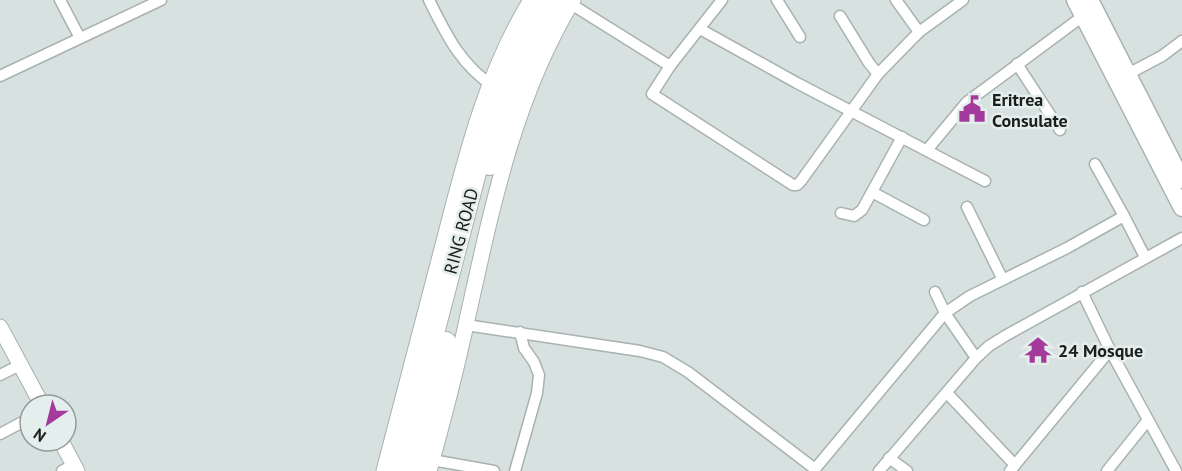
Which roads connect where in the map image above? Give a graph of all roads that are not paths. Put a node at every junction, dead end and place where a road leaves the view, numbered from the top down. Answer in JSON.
{"nodes":[{"id":1,"x":60,"y":0,"type":"edge"},
{"id":2,"x":160,"y":0,"type":"edge"},
{"id":3,"x":429,"y":0,"type":"edge"},
{"id":4,"x":531,"y":0,"type":"edge"},
{"id":5,"x":545,"y":0,"type":"edge"},
{"id":6,"x":722,"y":0,"type":"edge"},
{"id":7,"x":777,"y":0,"type":"edge"},
{"id":8,"x":896,"y":0,"type":"edge"},
{"id":9,"x":963,"y":0,"type":"edge"},
{"id":10,"x":1075,"y":0,"type":"edge"},
{"id":11,"x":1090,"y":0,"type":"edge"},
{"id":12,"x":568,"y":1,"type":"edge"},
{"id":13,"x":840,"y":16,"type":"dead end"},
{"id":14,"x":1083,"y":16,"type":"junction"},
{"id":15,"x":700,"y":29,"type":"junction"},
{"id":16,"x":919,"y":32,"type":"junction"},
{"id":17,"x":800,"y":37,"type":"dead end"},
{"id":18,"x":80,"y":38,"type":"junction"},
{"id":19,"x":1182,"y":40,"type":"edge"},
{"id":20,"x":1017,"y":64,"type":"junction"},
{"id":21,"x":670,"y":66,"type":"junction"},
{"id":22,"x":878,"y":74,"type":"junction"},
{"id":23,"x":1128,"y":74,"type":"junction"},
{"id":24,"x":0,"y":76,"type":"edge"},
{"id":25,"x":500,"y":90,"type":"junction"},
{"id":26,"x":852,"y":111,"type":"junction"},
{"id":27,"x":1060,"y":130,"type":"dead end"},
{"id":28,"x":902,"y":137,"type":"junction"},
{"id":29,"x":927,"y":150,"type":"junction"},
{"id":30,"x":1095,"y":164,"type":"dead end"},
{"id":31,"x":1182,"y":180,"type":"edge"},
{"id":32,"x":985,"y":181,"type":"dead end"},
{"id":33,"x":872,"y":192,"type":"junction"},
{"id":34,"x":967,"y":207,"type":"dead end"},
{"id":35,"x":1182,"y":208,"type":"edge"},
{"id":36,"x":841,"y":213,"type":"dead end"},
{"id":37,"x":1124,"y":216,"type":"junction"},
{"id":38,"x":924,"y":220,"type":"dead end"},
{"id":39,"x":1182,"y":238,"type":"edge"},
{"id":40,"x":1145,"y":257,"type":"junction"},
{"id":41,"x":1002,"y":279,"type":"junction"},
{"id":42,"x":935,"y":292,"type":"dead end"},
{"id":43,"x":1082,"y":292,"type":"junction"},
{"id":44,"x":945,"y":313,"type":"junction"},
{"id":45,"x":466,"y":325,"type":"junction"},
{"id":46,"x":0,"y":327,"type":"edge"},
{"id":47,"x":520,"y":332,"type":"junction"},
{"id":48,"x":1110,"y":350,"type":"junction"},
{"id":49,"x":976,"y":358,"type":"junction"},
{"id":50,"x":20,"y":365,"type":"junction"},
{"id":51,"x":0,"y":375,"type":"edge"},
{"id":52,"x":35,"y":393,"type":"edge"},
{"id":53,"x":947,"y":393,"type":"junction"},
{"id":54,"x":1148,"y":420,"type":"junction"},
{"id":55,"x":18,"y":424,"type":"edge"},
{"id":56,"x":0,"y":434,"type":"edge"},
{"id":57,"x":65,"y":453,"type":"edge"},
{"id":58,"x":889,"y":458,"type":"junction"},
{"id":59,"x":431,"y":465,"type":"edge"},
{"id":60,"x":1013,"y":468,"type":"edge"},
{"id":61,"x":71,"y":469,"type":"edge"},
{"id":62,"x":816,"y":470,"type":"edge"},
{"id":63,"x":384,"y":471,"type":"edge"},
{"id":64,"x":398,"y":471,"type":"edge"},
{"id":65,"x":415,"y":471,"type":"edge"},
{"id":66,"x":494,"y":471,"type":"edge"},
{"id":67,"x":515,"y":471,"type":"edge"},
{"id":68,"x":879,"y":471,"type":"edge"},
{"id":69,"x":907,"y":471,"type":"edge"},
{"id":70,"x":1107,"y":471,"type":"edge"},
{"id":71,"x":1176,"y":471,"type":"edge"}],
"edges":[{"from":1,"to":18,"type":"street"},
{"from":2,"to":18,"type":"street"},
{"from":3,"to":25,"type":"street"},
{"from":4,"to":25,"type":"street"},
{"from":5,"to":25,"type":"highway","name":"RING ROAD"},
{"from":6,"to":15,"type":"street"},
{"from":7,"to":17,"type":"street"},
{"from":8,"to":16,"type":"street"},
{"from":9,"to":16,"type":"street"},
{"from":10,"to":14,"type":"main road"},
{"from":11,"to":23,"type":"main road"},
{"from":12,"to":21,"type":"street"},
{"from":12,"to":25,"type":"highway","name":"RING ROAD"},
{"from":12,"to":45,"type":"street"},
{"from":13,"to":22,"type":"street"},
{"from":14,"to":20,"type":"street"},
{"from":14,"to":35,"type":"main road"},
{"from":15,"to":21,"type":"street"},
{"from":15,"to":26,"type":"street"},
{"from":16,"to":22,"type":"street"},
{"from":18,"to":24,"type":"street"},
{"from":19,"to":23,"type":"street"},
{"from":20,"to":27,"type":"street"},
{"from":20,"to":29,"type":"street"},
{"from":21,"to":26,"type":"street"},
{"from":22,"to":26,"type":"street"},
{"from":23,"to":31,"type":"main road"},
{"from":25,"to":63,"type":"street"},
{"from":25,"to":64,"type":"highway","name":"RING ROAD"},
{"from":25,"to":65,"type":"highway","name":"RING ROAD"},
{"from":26,"to":28,"type":"street"},
{"from":28,"to":29,"type":"street"},
{"from":28,"to":33,"type":"street"},
{"from":29,"to":32,"type":"street"},
{"from":30,"to":37,"type":"street"},
{"from":33,"to":36,"type":"street"},
{"from":33,"to":38,"type":"street"},
{"from":34,"to":41,"type":"street"},
{"from":37,"to":40,"type":"street"},
{"from":37,"to":41,"type":"street"},
{"from":39,"to":40,"type":"street"},
{"from":40,"to":43,"type":"street"},
{"from":41,"to":44,"type":"street"},
{"from":42,"to":44,"type":"street"},
{"from":43,"to":48,"type":"street"},
{"from":43,"to":49,"type":"street"},
{"from":44,"to":49,"type":"street"},
{"from":44,"to":62,"type":"street"},
{"from":45,"to":47,"type":"street"},
{"from":45,"to":59,"type":"street"},
{"from":46,"to":50,"type":"street"},
{"from":47,"to":62,"type":"street"},
{"from":47,"to":67,"type":"street"},
{"from":48,"to":54,"type":"street"},
{"from":48,"to":60,"type":"street"},
{"from":49,"to":53,"type":"street"},
{"from":50,"to":51,"type":"street"},
{"from":50,"to":52,"type":"street"},
{"from":53,"to":58,"type":"street"},
{"from":53,"to":60,"type":"street"},
{"from":54,"to":70,"type":"street"},
{"from":54,"to":71,"type":"street"},
{"from":55,"to":56,"type":"street"},
{"from":57,"to":61,"type":"street"},
{"from":58,"to":68,"type":"street"},
{"from":58,"to":69,"type":"street"},
{"from":59,"to":66,"type":"street"}]}
